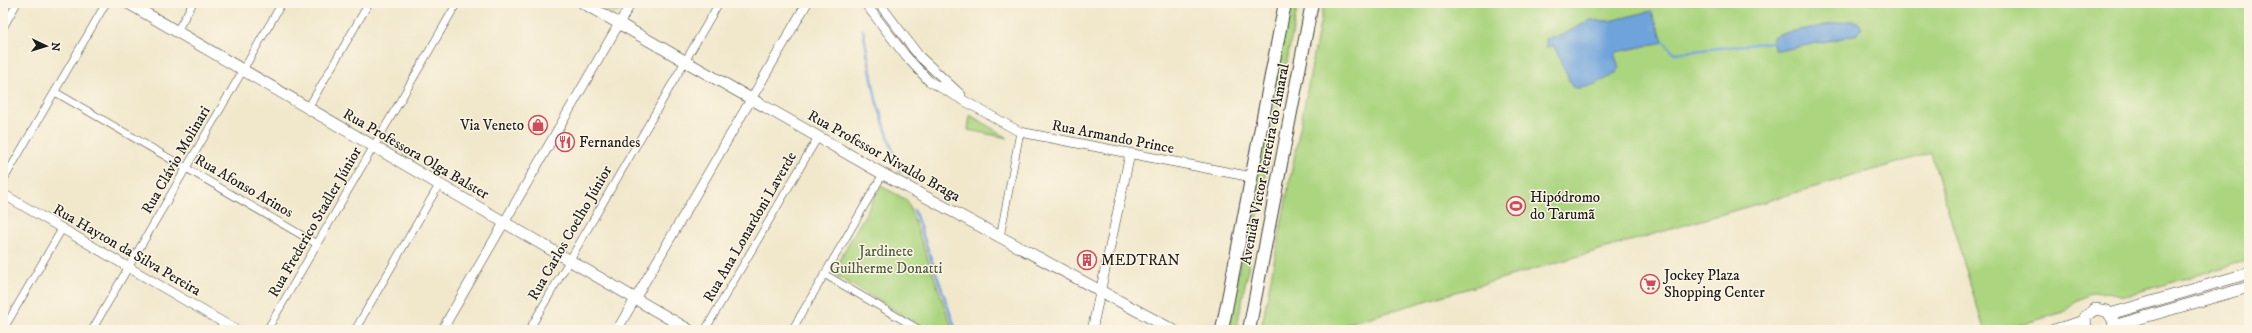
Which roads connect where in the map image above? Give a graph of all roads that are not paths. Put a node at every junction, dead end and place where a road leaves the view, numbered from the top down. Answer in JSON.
{"nodes":[{"id":1,"x":17,"y":3,"type":"edge"},
{"id":2,"x":106,"y":3,"type":"edge"},
{"id":3,"x":128,"y":3,"type":"edge"},
{"id":4,"x":193,"y":3,"type":"edge"},
{"id":5,"x":282,"y":3,"type":"edge"},
{"id":6,"x":369,"y":3,"type":"edge"},
{"id":7,"x":457,"y":3,"type":"edge"},
{"id":8,"x":583,"y":3,"type":"edge"},
{"id":9,"x":632,"y":3,"type":"edge"},
{"id":10,"x":719,"y":3,"type":"edge"},
{"id":11,"x":807,"y":3,"type":"edge"},
{"id":12,"x":865,"y":3,"type":"edge"},
{"id":13,"x":879,"y":3,"type":"edge"},
{"id":14,"x":1285,"y":3,"type":"edge"},
{"id":15,"x":1312,"y":3,"type":"edge"},
{"id":16,"x":619,"y":24,"type":"junction"},
{"id":17,"x":3,"y":28,"type":"edge"},
{"id":18,"x":177,"y":31,"type":"junction"},
{"id":19,"x":685,"y":62,"type":"junction"},
{"id":20,"x":243,"y":70,"type":"junction"},
{"id":21,"x":55,"y":92,"type":"junction"},
{"id":22,"x":751,"y":99,"type":"junction"},
{"id":23,"x":976,"y":107,"type":"junction"},
{"id":24,"x":308,"y":108,"type":"junction"},
{"id":25,"x":1020,"y":132,"type":"junction"},
{"id":26,"x":818,"y":137,"type":"junction"},
{"id":27,"x":374,"y":146,"type":"junction"},
{"id":28,"x":1130,"y":154,"type":"junction"},
{"id":29,"x":186,"y":168,"type":"junction"},
{"id":30,"x":883,"y":174,"type":"junction"},
{"id":31,"x":1252,"y":177,"type":"junction"},
{"id":32,"x":3,"y":181,"type":"edge"},
{"id":33,"x":439,"y":185,"type":"junction"},
{"id":34,"x":3,"y":194,"type":"edge"},
{"id":35,"x":504,"y":222,"type":"junction"},
{"id":36,"x":62,"y":229,"type":"junction"},
{"id":37,"x":1000,"y":237,"type":"junction"},
{"id":38,"x":317,"y":244,"type":"junction"},
{"id":39,"x":569,"y":260,"type":"junction"},
{"id":40,"x":128,"y":267,"type":"junction"},
{"id":41,"x":2249,"y":273,"type":"edge"},
{"id":42,"x":824,"y":274,"type":"junction"},
{"id":43,"x":2249,"y":287,"type":"edge"},
{"id":44,"x":1102,"y":292,"type":"junction"},
{"id":45,"x":636,"y":299,"type":"junction"},
{"id":46,"x":2110,"y":314,"type":"junction"},
{"id":47,"x":2085,"y":326,"type":"edge"},
{"id":48,"x":2113,"y":328,"type":"edge"},
{"id":49,"x":3,"y":330,"type":"edge"},
{"id":50,"x":92,"y":330,"type":"edge"},
{"id":51,"x":236,"y":330,"type":"edge"},
{"id":52,"x":267,"y":330,"type":"edge"},
{"id":53,"x":355,"y":330,"type":"edge"},
{"id":54,"x":442,"y":330,"type":"edge"},
{"id":55,"x":529,"y":330,"type":"edge"},
{"id":56,"x":618,"y":330,"type":"edge"},
{"id":57,"x":689,"y":330,"type":"edge"},
{"id":58,"x":705,"y":330,"type":"edge"},
{"id":59,"x":792,"y":330,"type":"edge"},
{"id":60,"x":920,"y":330,"type":"edge"},
{"id":61,"x":1092,"y":330,"type":"edge"},
{"id":62,"x":1173,"y":330,"type":"edge"},
{"id":63,"x":1222,"y":330,"type":"edge"},
{"id":64,"x":1249,"y":330,"type":"edge"},
{"id":65,"x":2054,"y":330,"type":"edge"}],
"edges":[{"from":1,"to":17,"type":"street"},
{"from":2,"to":21,"type":"street"},
{"from":3,"to":18,"type":"main road","name":"Rua Professora Olga Balster"},
{"from":4,"to":18,"type":"street"},
{"from":5,"to":20,"type":"street","name":"Rua Clávio Molinari"},
{"from":6,"to":24,"type":"street"},
{"from":7,"to":27,"type":"street","name":"Rua Frederico Stadler Júnior"},
{"from":8,"to":16,"type":"main road","name":"Rua Professor Nivaldo Braga"},
{"from":9,"to":16,"type":"street"},
{"from":10,"to":19,"type":"street","name":"Rua Carlos Coelho Júnior"},
{"from":11,"to":22,"type":"street"},
{"from":12,"to":23,"type":"street","name":"Rua Armando Prince"},
{"from":13,"to":23,"type":"street","name":"Rua Armando Prince"},
{"from":14,"to":31,"type":"highway","name":"Avenida Victor Ferreira do Amaral"},
{"from":15,"to":64,"type":"highway","name":"Avenida Victor Ferreira do Amaral"},
{"from":16,"to":19,"type":"main road","name":"Rua Professor Nivaldo Braga"},
{"from":16,"to":35,"type":"street"},
{"from":18,"to":20,"type":"main road","name":"Rua Professora Olga Balster"},
{"from":19,"to":22,"type":"main road","name":"Rua Professor Nivaldo Braga"},
{"from":19,"to":39,"type":"street","name":"Rua Carlos Coelho Júnior"},
{"from":20,"to":24,"type":"main road","name":"Rua Professora Olga Balster"},
{"from":20,"to":29,"type":"street","name":"Rua Clávio Molinari"},
{"from":21,"to":29,"type":"street","name":"Rua Afonso Arinos"},
{"from":21,"to":32,"type":"street"},
{"from":22,"to":26,"type":"main road","name":"Rua Professor Nivaldo Braga"},
{"from":22,"to":45,"type":"street"},
{"from":23,"to":25,"type":"street","name":"Rua Armando Prince"},
{"from":24,"to":27,"type":"main road","name":"Rua Professora Olga Balster"},
{"from":25,"to":28,"type":"street","name":"Rua Armando Prince"},
{"from":25,"to":37,"type":"street"},
{"from":26,"to":30,"type":"main road","name":"Rua Professor Nivaldo Braga"},
{"from":26,"to":58,"type":"street","name":"Rua Ana Lonardoni Laverde"},
{"from":27,"to":33,"type":"main road","name":"Rua Professora Olga Balster"},
{"from":27,"to":38,"type":"street","name":"Rua Frederico Stadler Júnior"},
{"from":28,"to":31,"type":"street","name":"Rua Armando Prince"},
{"from":28,"to":44,"type":"street"},
{"from":29,"to":38,"type":"street","name":"Rua Afonso Arinos"},
{"from":29,"to":40,"type":"street","name":"Rua Clávio Molinari"},
{"from":30,"to":37,"type":"main road","name":"Rua Professor Nivaldo Braga"},
{"from":30,"to":42,"type":"street"},
{"from":31,"to":63,"type":"highway","name":"Avenida Victor Ferreira do Amaral"},
{"from":33,"to":35,"type":"main road","name":"Rua Professora Olga Balster"},
{"from":33,"to":53,"type":"street"},
{"from":34,"to":36,"type":"street","name":"Rua Hayton da Silva Pereira"},
{"from":35,"to":39,"type":"main road","name":"Rua Professora Olga Balster"},
{"from":35,"to":54,"type":"street"},
{"from":36,"to":40,"type":"street","name":"Rua Hayton da Silva Pereira"},
{"from":36,"to":49,"type":"street"},
{"from":37,"to":44,"type":"main road","name":"Rua Professor Nivaldo Braga"},
{"from":38,"to":52,"type":"street","name":"Rua Frederico Stadler Júnior"},
{"from":39,"to":45,"type":"main road","name":"Rua Professora Olga Balster"},
{"from":39,"to":55,"type":"street","name":"Rua Carlos Coelho Júnior"},
{"from":40,"to":50,"type":"street","name":"Rua Clávio Molinari"},
{"from":40,"to":51,"type":"street","name":"Rua Hayton da Silva Pereira"},
{"from":41,"to":46,"type":"main road"},
{"from":42,"to":59,"type":"street"},
{"from":42,"to":60,"type":"street"},
{"from":43,"to":48,"type":"main road"},
{"from":44,"to":61,"type":"street"},
{"from":44,"to":62,"type":"main road","name":"Rua Professor Nivaldo Braga"},
{"from":45,"to":56,"type":"street"},
{"from":45,"to":57,"type":"main road","name":"Rua Professora Olga Balster"},
{"from":46,"to":47,"type":"main road"},
{"from":46,"to":48,"type":"main road"},
{"from":47,"to":65,"type":"main road"}]}
